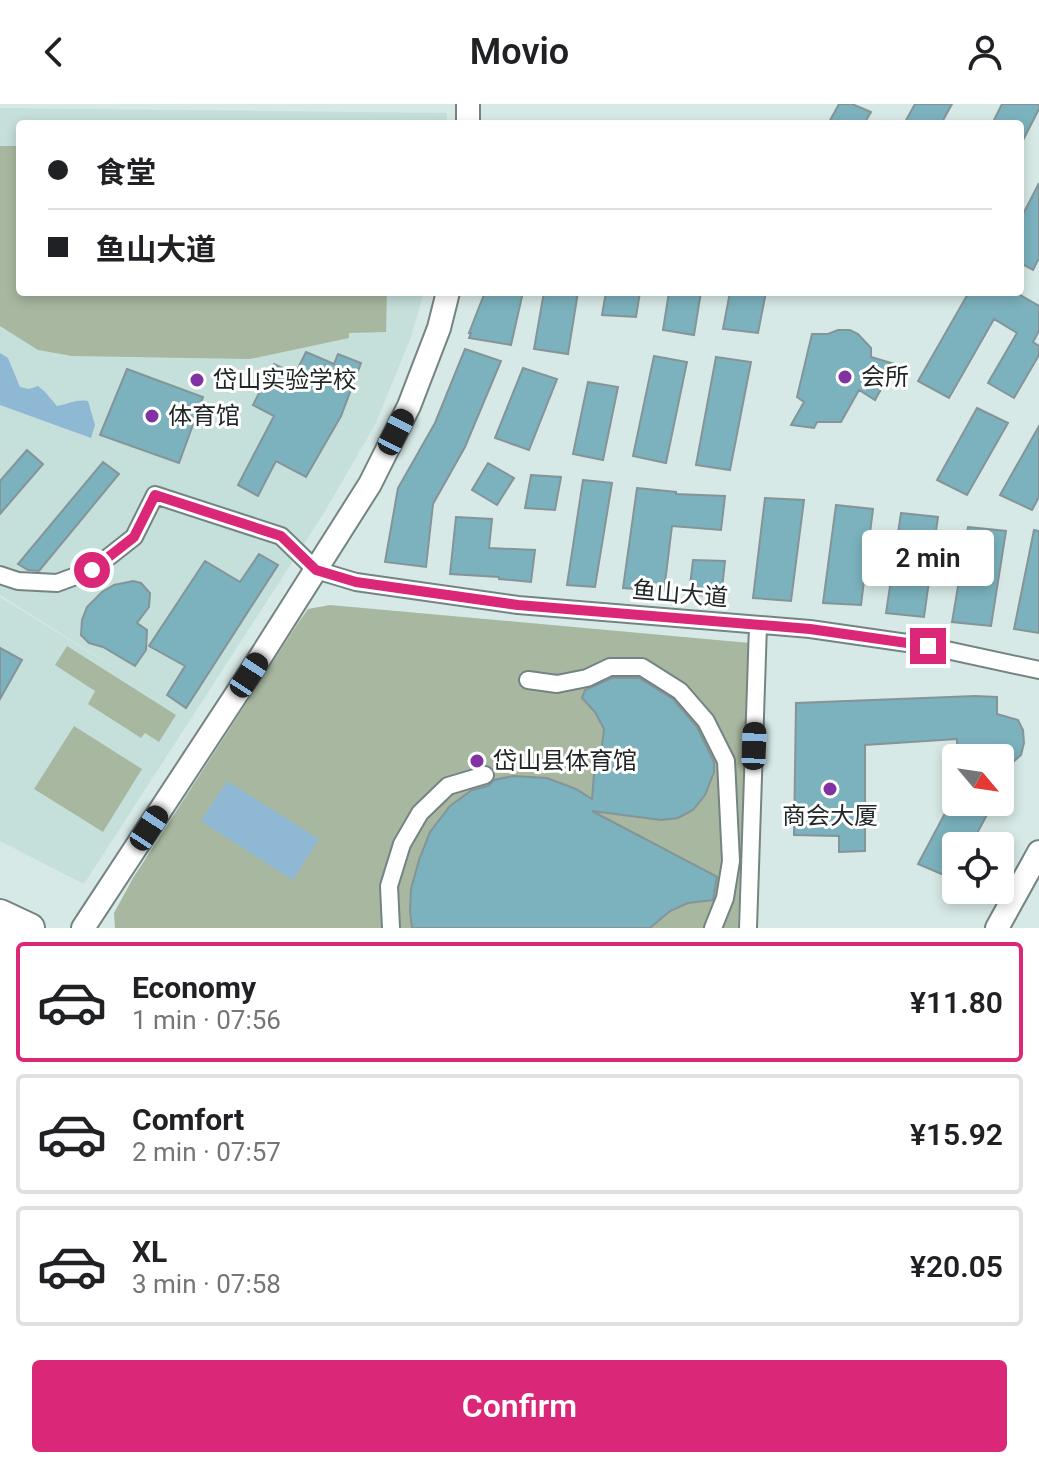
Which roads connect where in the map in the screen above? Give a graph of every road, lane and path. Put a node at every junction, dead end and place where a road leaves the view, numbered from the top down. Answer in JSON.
{"nodes":[{"id":1,"x":447,"y":296,"type":"edge"},
{"id":2,"x":316,"y":570,"type":"junction"},
{"id":3,"x":0,"y":575,"type":"edge"},
{"id":4,"x":758,"y":625,"type":"junction"},
{"id":5,"x":1039,"y":670,"type":"edge"},
{"id":6,"x":528,"y":680,"type":"dead end"},
{"id":7,"x":485,"y":775,"type":"dead end"},
{"id":8,"x":1039,"y":852,"type":"edge"},
{"id":9,"x":0,"y":914,"type":"edge"},
{"id":10,"x":30,"y":928,"type":"edge"},
{"id":11,"x":83,"y":928,"type":"edge"},
{"id":12,"x":391,"y":928,"type":"edge"},
{"id":13,"x":713,"y":928,"type":"edge"},
{"id":14,"x":748,"y":928,"type":"edge"},
{"id":15,"x":997,"y":928,"type":"edge"}],
"edges":[{"from":1,"to":2,"type":"street"},
{"from":2,"to":3,"type":"street"},
{"from":2,"to":4,"type":"street","name":"鱼山大道"},
{"from":2,"to":11,"type":"street"},
{"from":4,"to":5,"type":"street","name":"鱼山大道"},
{"from":4,"to":14,"type":"street"},
{"from":6,"to":13,"type":"street"},
{"from":7,"to":12,"type":"street"},
{"from":8,"to":15,"type":"street"},
{"from":9,"to":10,"type":"highway"}]}
